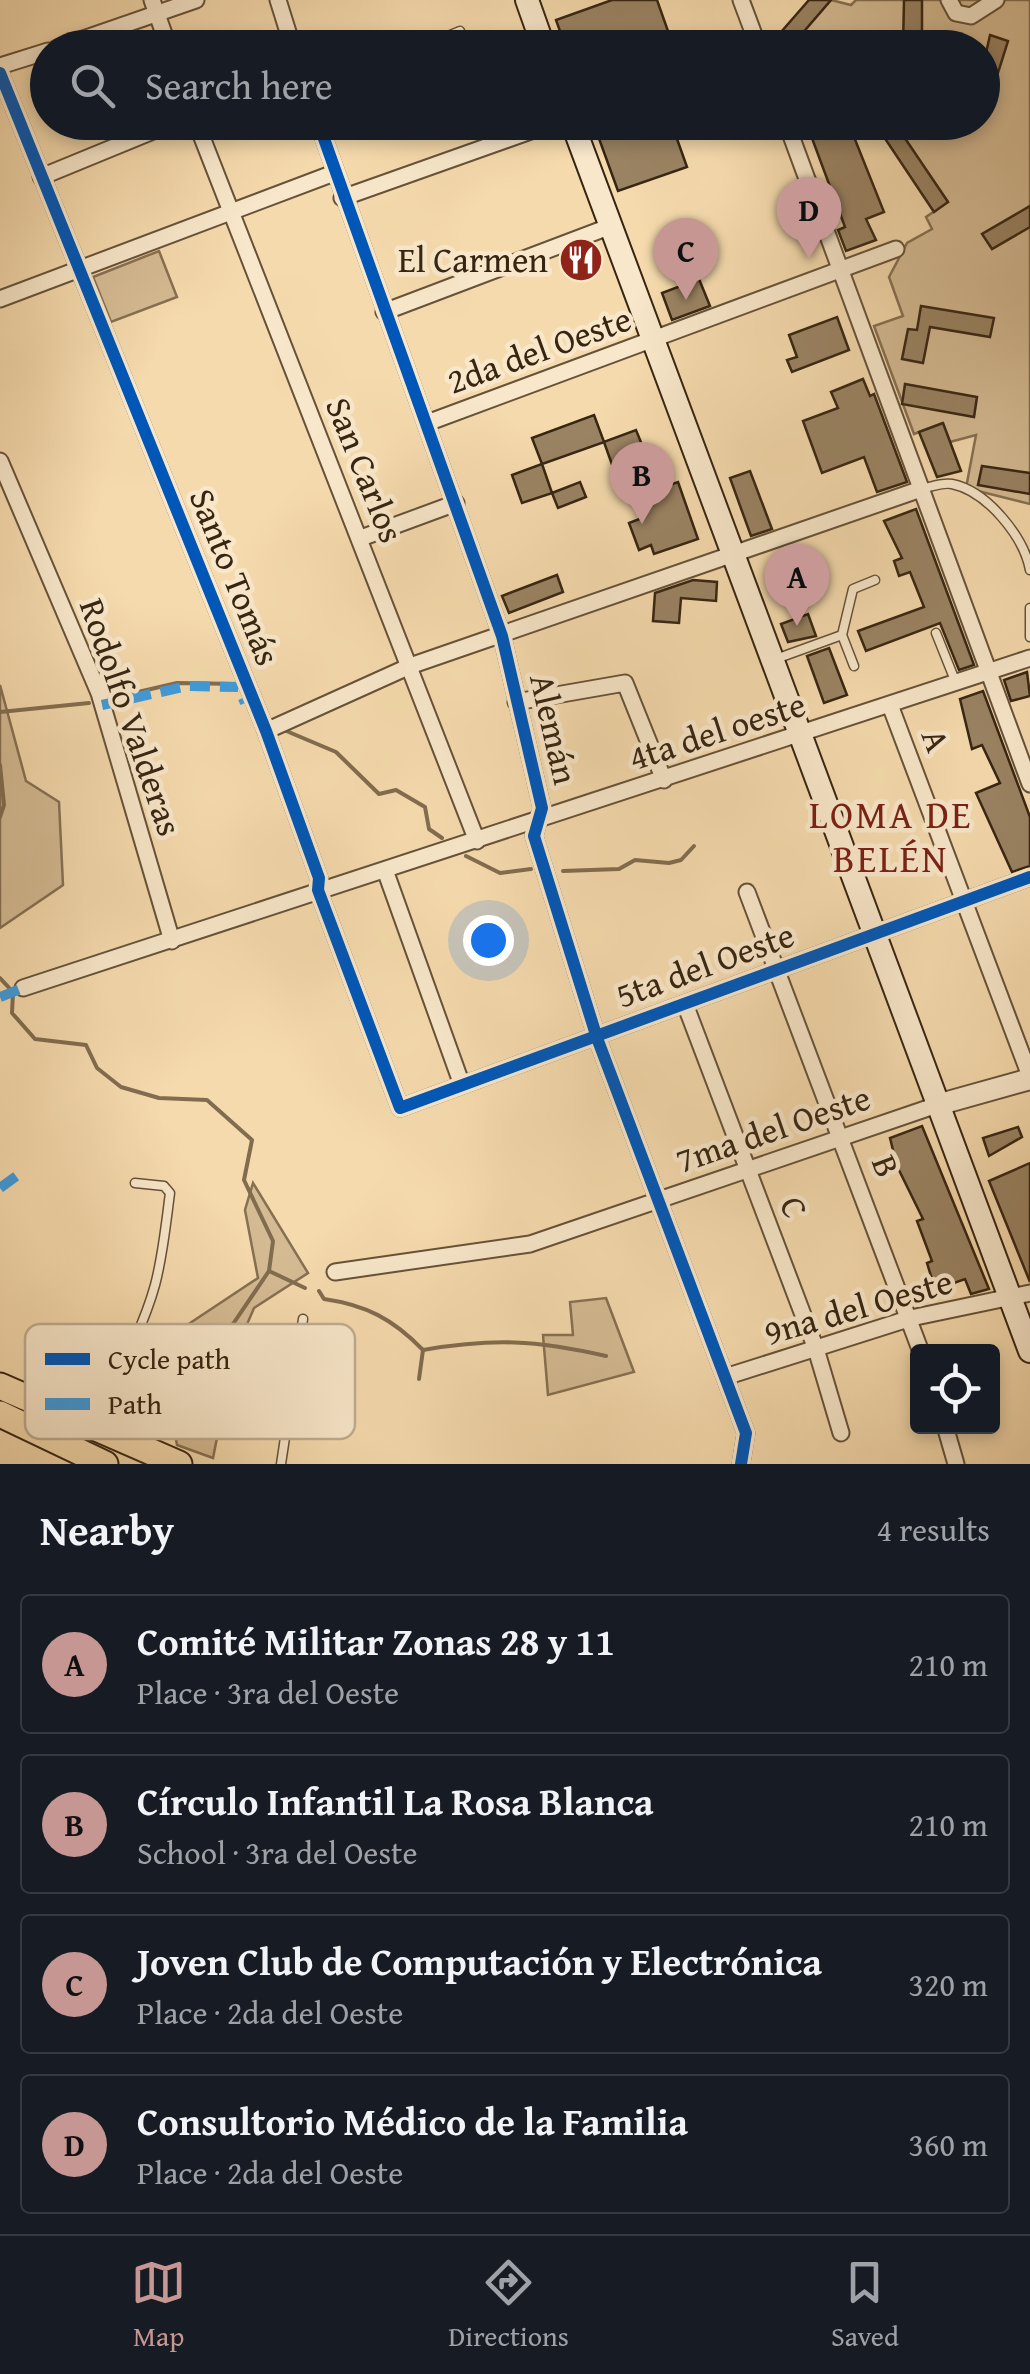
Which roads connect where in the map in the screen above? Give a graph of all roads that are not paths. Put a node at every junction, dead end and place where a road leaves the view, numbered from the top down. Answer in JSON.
{"nodes":[{"id":1,"x":196,"y":0,"type":"edge"},
{"id":2,"x":278,"y":0,"type":"edge"},
{"id":3,"x":527,"y":0,"type":"edge"},
{"id":4,"x":538,"y":0,"type":"edge"},
{"id":5,"x":741,"y":0,"type":"edge"},
{"id":6,"x":949,"y":0,"type":"edge"},
{"id":7,"x":996,"y":0,"type":"edge"},
{"id":8,"x":154,"y":7,"type":"edge"},
{"id":9,"x":100,"y":30,"type":"edge"},
{"id":10,"x":288,"y":30,"type":"edge"},
{"id":11,"x":538,"y":30,"type":"edge"},
{"id":12,"x":549,"y":30,"type":"edge"},
{"id":13,"x":752,"y":30,"type":"edge"},
{"id":14,"x":30,"y":58,"type":"edge"},
{"id":15,"x":0,"y":70,"type":"edge"},
{"id":16,"x":129,"y":140,"type":"edge"},
{"id":17,"x":203,"y":140,"type":"edge"},
{"id":18,"x":324,"y":140,"type":"edge"},
{"id":19,"x":505,"y":140,"type":"edge"},
{"id":20,"x":579,"y":140,"type":"edge"},
{"id":21,"x":588,"y":140,"type":"edge"},
{"id":22,"x":793,"y":140,"type":"edge"},
{"id":23,"x":334,"y":174,"type":"junction"},
{"id":24,"x":40,"y":176,"type":"junction"},
{"id":25,"x":342,"y":198,"type":"junction"},
{"id":26,"x":230,"y":212,"type":"junction"},
{"id":27,"x":611,"y":226,"type":"junction"},
{"id":28,"x":896,"y":249,"type":"dead end"},
{"id":29,"x":77,"y":270,"type":"junction"},
{"id":30,"x":841,"y":271,"type":"junction"},
{"id":31,"x":0,"y":298,"type":"edge"},
{"id":32,"x":384,"y":312,"type":"junction"},
{"id":33,"x":657,"y":338,"type":"junction"},
{"id":34,"x":427,"y":424,"type":"junction"},
{"id":35,"x":0,"y":461,"type":"edge"},
{"id":36,"x":922,"y":489,"type":"junction"},
{"id":37,"x":456,"y":503,"type":"junction"},
{"id":38,"x":360,"y":538,"type":"junction"},
{"id":39,"x":738,"y":552,"type":"junction"},
{"id":40,"x":1030,"y":570,"type":"edge"},
{"id":41,"x":876,"y":580,"type":"dead end"},
{"id":42,"x":1030,"y":608,"type":"edge"},
{"id":43,"x":936,"y":633,"type":"dead end"},
{"id":44,"x":842,"y":635,"type":"junction"},
{"id":45,"x":502,"y":636,"type":"junction"},
{"id":46,"x":1030,"y":636,"type":"edge"},
{"id":47,"x":784,"y":656,"type":"junction"},
{"id":48,"x":1030,"y":658,"type":"edge"},
{"id":49,"x":410,"y":666,"type":"junction"},
{"id":50,"x":854,"y":666,"type":"dead end"},
{"id":51,"x":989,"y":672,"type":"junction"},
{"id":52,"x":956,"y":683,"type":"junction"},
{"id":53,"x":516,"y":702,"type":"junction"},
{"id":54,"x":890,"y":705,"type":"junction"},
{"id":55,"x":266,"y":731,"type":"junction"},
{"id":56,"x":805,"y":733,"type":"junction"},
{"id":57,"x":1026,"y":764,"type":"edge"},
{"id":58,"x":664,"y":780,"type":"junction"},
{"id":59,"x":1030,"y":784,"type":"edge"},
{"id":60,"x":538,"y":822,"type":"junction"},
{"id":61,"x":477,"y":841,"type":"junction"},
{"id":62,"x":385,"y":870,"type":"junction"},
{"id":63,"x":1030,"y":877,"type":"edge"},
{"id":64,"x":318,"y":890,"type":"junction"},
{"id":65,"x":747,"y":892,"type":"dead end"},
{"id":66,"x":964,"y":902,"type":"junction"},
{"id":67,"x":880,"y":932,"type":"junction"},
{"id":68,"x":172,"y":941,"type":"junction"},
{"id":69,"x":777,"y":970,"type":"junction"},
{"id":70,"x":23,"y":988,"type":"dead end"},
{"id":71,"x":684,"y":1004,"type":"junction"},
{"id":72,"x":597,"y":1038,"type":"junction"},
{"id":73,"x":1030,"y":1078,"type":"edge"},
{"id":74,"x":462,"y":1085,"type":"junction"},
{"id":75,"x":944,"y":1102,"type":"junction"},
{"id":76,"x":400,"y":1108,"type":"joint"},
{"id":77,"x":842,"y":1137,"type":"junction"},
{"id":78,"x":748,"y":1170,"type":"junction"},
{"id":79,"x":135,"y":1184,"type":"dead end"},
{"id":80,"x":658,"y":1200,"type":"junction"},
{"id":81,"x":335,"y":1272,"type":"dead end"},
{"id":82,"x":1023,"y":1300,"type":"edge"},
{"id":83,"x":911,"y":1318,"type":"junction"},
{"id":84,"x":303,"y":1319,"type":"dead end"},
{"id":85,"x":141,"y":1324,"type":"edge"},
{"id":86,"x":302,"y":1324,"type":"edge"},
{"id":87,"x":919,"y":1344,"type":"edge"},
{"id":88,"x":816,"y":1349,"type":"junction"},
{"id":89,"x":1030,"y":1351,"type":"edge"},
{"id":90,"x":725,"y":1378,"type":"junction"},
{"id":91,"x":0,"y":1386,"type":"edge"},
{"id":92,"x":25,"y":1398,"type":"edge"},
{"id":93,"x":0,"y":1414,"type":"edge"},
{"id":94,"x":0,"y":1426,"type":"edge"},
{"id":95,"x":25,"y":1426,"type":"edge"},
{"id":96,"x":25,"y":1427,"type":"edge"},
{"id":97,"x":841,"y":1433,"type":"dead end"},
{"id":98,"x":947,"y":1434,"type":"edge"},
{"id":99,"x":53,"y":1439,"type":"edge"},
{"id":100,"x":115,"y":1439,"type":"edge"},
{"id":101,"x":284,"y":1439,"type":"edge"},
{"id":102,"x":105,"y":1464,"type":"edge"},
{"id":103,"x":179,"y":1464,"type":"edge"},
{"id":104,"x":280,"y":1464,"type":"edge"},
{"id":105,"x":740,"y":1464,"type":"edge"},
{"id":106,"x":956,"y":1464,"type":"edge"}],
"edges":[{"from":1,"to":8,"type":"street"},
{"from":2,"to":10,"type":"street"},
{"from":3,"to":11,"type":"main road"},
{"from":4,"to":12,"type":"main road"},
{"from":5,"to":13,"type":"street"},
{"from":6,"to":7,"type":"street"},
{"from":8,"to":9,"type":"street"},
{"from":14,"to":15,"type":"street"},
{"from":15,"to":24,"type":"street","name":"Santo Tomás"},
{"from":16,"to":24,"type":"street"},
{"from":17,"to":26,"type":"street","name":"San Carlos"},
{"from":18,"to":23,"type":"street","name":"Alemán"},
{"from":19,"to":25,"type":"street"},
{"from":20,"to":27,"type":"main road"},
{"from":21,"to":33,"type":"main road"},
{"from":22,"to":30,"type":"street"},
{"from":23,"to":25,"type":"street","name":"Alemán"},
{"from":23,"to":26,"type":"street"},
{"from":24,"to":29,"type":"street","name":"Santo Tomás"},
{"from":25,"to":32,"type":"street","name":"Alemán"},
{"from":26,"to":29,"type":"street"},
{"from":26,"to":38,"type":"street","name":"San Carlos"},
{"from":27,"to":32,"type":"street"},
{"from":27,"to":33,"type":"main road"},
{"from":28,"to":30,"type":"street","name":"2da del Oeste"},
{"from":29,"to":31,"type":"street"},
{"from":29,"to":55,"type":"street","name":"Santo Tomás"},
{"from":30,"to":33,"type":"street","name":"2da del Oeste"},
{"from":30,"to":36,"type":"street"},
{"from":32,"to":34,"type":"street","name":"Alemán"},
{"from":33,"to":34,"type":"street","name":"2da del Oeste"},
{"from":33,"to":39,"type":"main road"},
{"from":34,"to":37,"type":"street","name":"Alemán"},
{"from":35,"to":68,"type":"street","name":"Rodolfo Valderas"},
{"from":36,"to":39,"type":"street"},
{"from":36,"to":40,"type":"lane"},
{"from":36,"to":51,"type":"street"},
{"from":37,"to":38,"type":"street"},
{"from":37,"to":45,"type":"street","name":"Alemán"},
{"from":38,"to":49,"type":"street","name":"San Carlos"},
{"from":39,"to":45,"type":"street"},
{"from":39,"to":47,"type":"main road"},
{"from":39,"to":56,"type":"main road"},
{"from":41,"to":44,"type":"lane"},
{"from":42,"to":46,"type":"lane"},
{"from":43,"to":52,"type":"lane"},
{"from":44,"to":47,"type":"lane"},
{"from":44,"to":50,"type":"lane"},
{"from":45,"to":49,"type":"street"},
{"from":45,"to":53,"type":"street","name":"Alemán"},
{"from":47,"to":56,"type":"main road"},
{"from":48,"to":51,"type":"street","name":"4ta del oeste"},
{"from":49,"to":55,"type":"street"},
{"from":49,"to":61,"type":"street","name":"San Carlos"},
{"from":51,"to":52,"type":"street","name":"4ta del oeste"},
{"from":51,"to":57,"type":"street"},
{"from":52,"to":54,"type":"street","name":"4ta del oeste"},
{"from":53,"to":58,"type":"street"},
{"from":53,"to":60,"type":"street","name":"Alemán"},
{"from":54,"to":56,"type":"street","name":"4ta del oeste"},
{"from":54,"to":66,"type":"street","name":"A"},
{"from":55,"to":64,"type":"street","name":"Santo Tomás"},
{"from":56,"to":58,"type":"street","name":"4ta del oeste"},
{"from":56,"to":67,"type":"main road"},
{"from":57,"to":59,"type":"street"},
{"from":58,"to":60,"type":"street","name":"4ta del oeste"},
{"from":60,"to":61,"type":"street","name":"4ta del oeste"},
{"from":60,"to":72,"type":"street","name":"Alemán"},
{"from":61,"to":62,"type":"street","name":"4ta del oeste"},
{"from":62,"to":64,"type":"street","name":"4ta del oeste"},
{"from":62,"to":74,"type":"street"},
{"from":63,"to":66,"type":"street","name":"5ta del Oeste"},
{"from":64,"to":68,"type":"street","name":"4ta del oeste"},
{"from":64,"to":76,"type":"street","name":"Santo Tomás"},
{"from":65,"to":69,"type":"street","name":"B"},
{"from":66,"to":67,"type":"street","name":"5ta del Oeste"},
{"from":66,"to":73,"type":"street","name":"A"},
{"from":67,"to":69,"type":"street","name":"5ta del Oeste"},
{"from":67,"to":75,"type":"main road"},
{"from":68,"to":70,"type":"street","name":"4ta del oeste"},
{"from":69,"to":71,"type":"street","name":"5ta del Oeste"},
{"from":69,"to":77,"type":"street","name":"B"},
{"from":71,"to":72,"type":"street","name":"5ta del Oeste"},
{"from":71,"to":78,"type":"street","name":"C"},
{"from":72,"to":74,"type":"street","name":"5ta del Oeste"},
{"from":72,"to":80,"type":"street","name":"Alemán"},
{"from":73,"to":75,"type":"street"},
{"from":74,"to":76,"type":"street","name":"5ta del Oeste"},
{"from":75,"to":77,"type":"street","name":"7ma del Oeste"},
{"from":75,"to":82,"type":"main road"},
{"from":77,"to":78,"type":"street","name":"7ma del Oeste"},
{"from":77,"to":83,"type":"street","name":"B"},
{"from":78,"to":80,"type":"street","name":"7ma del Oeste"},
{"from":78,"to":88,"type":"street","name":"C"},
{"from":79,"to":85,"type":"lane"},
{"from":80,"to":81,"type":"street","name":"7ma del Oeste"},
{"from":80,"to":90,"type":"street","name":"Alemán"},
{"from":82,"to":83,"type":"street","name":"9na del Oeste"},
{"from":82,"to":89,"type":"main road"},
{"from":83,"to":87,"type":"street","name":"B"},
{"from":83,"to":88,"type":"street","name":"9na del Oeste"},
{"from":84,"to":86,"type":"lane"},
{"from":88,"to":90,"type":"street","name":"9na del Oeste"},
{"from":88,"to":97,"type":"street","name":"C"},
{"from":90,"to":105,"type":"street","name":"Alemán"},
{"from":91,"to":92,"type":"highway"},
{"from":93,"to":95,"type":"highway"},
{"from":94,"to":96,"type":"highway"},
{"from":98,"to":106,"type":"street"},
{"from":99,"to":102,"type":"highway"},
{"from":100,"to":103,"type":"highway"},
{"from":101,"to":104,"type":"lane"}]}
